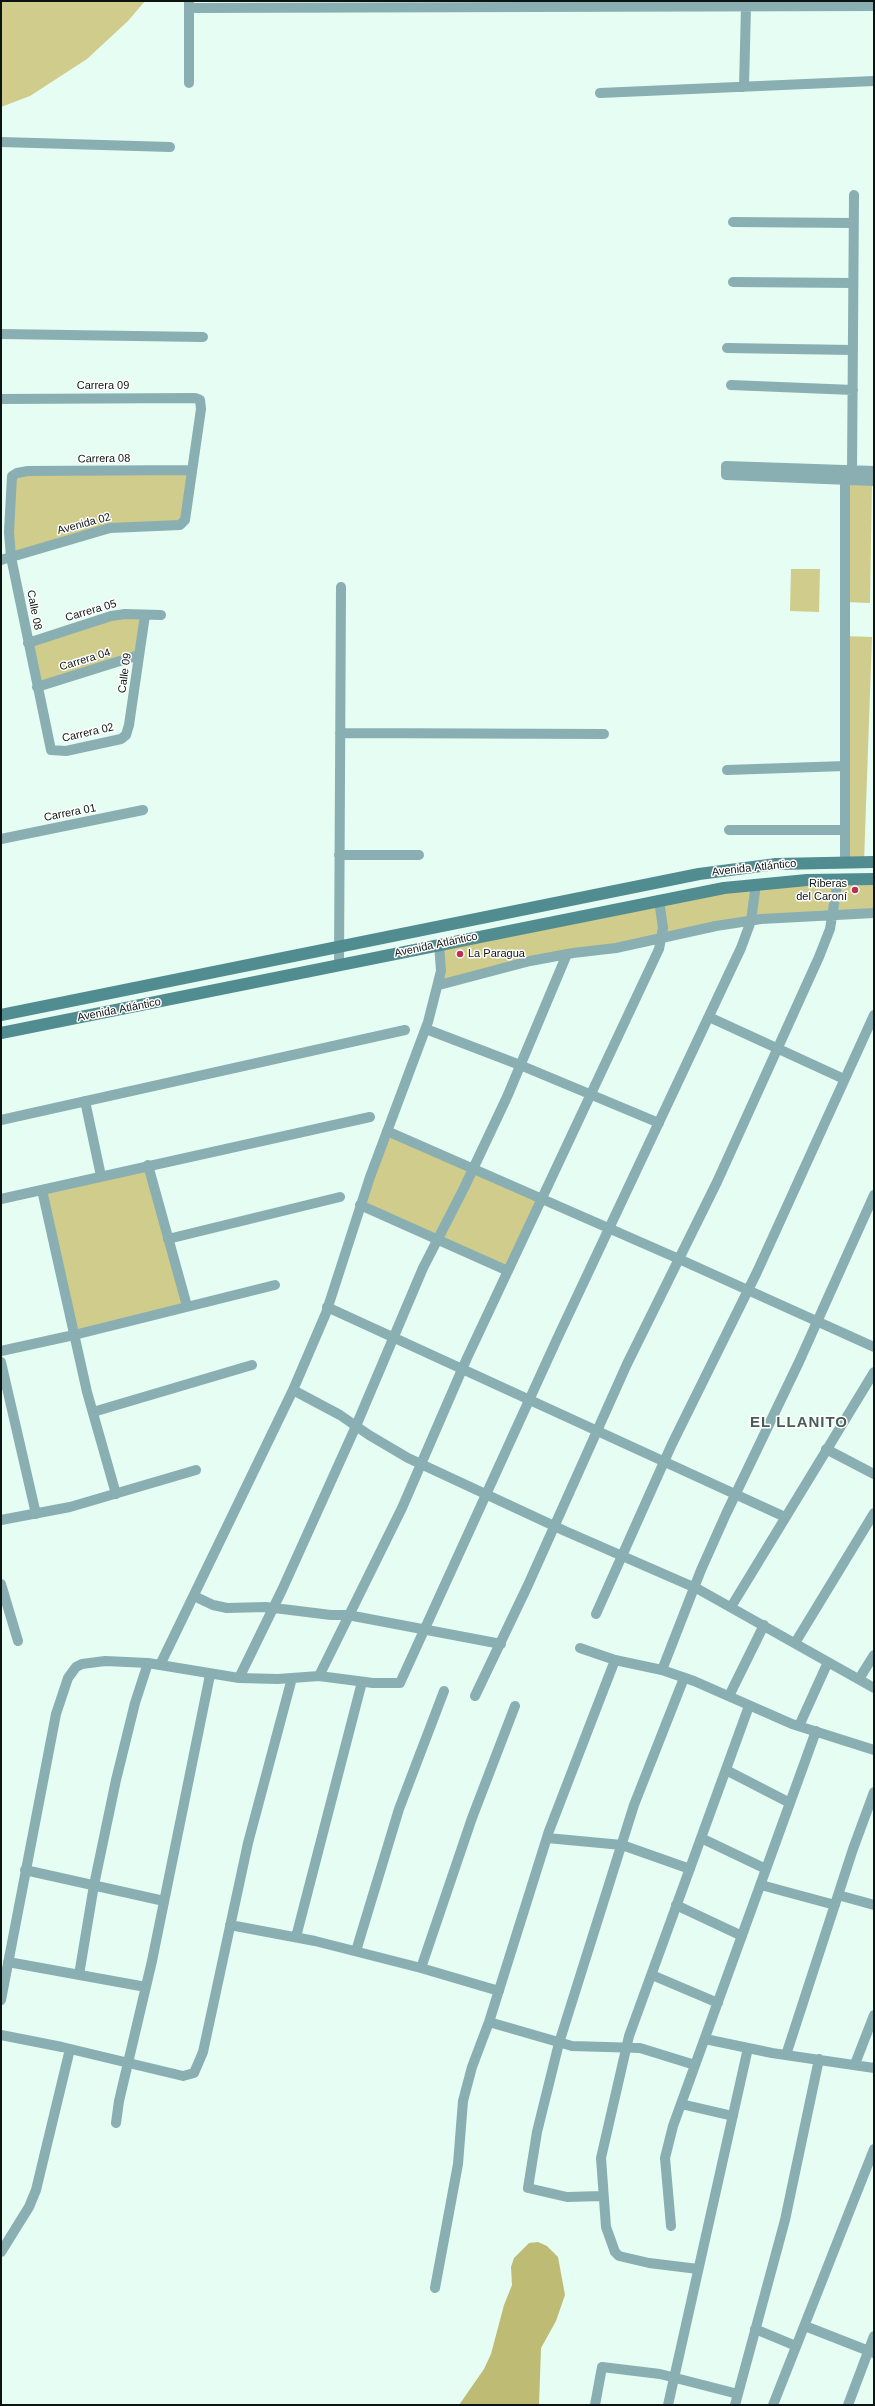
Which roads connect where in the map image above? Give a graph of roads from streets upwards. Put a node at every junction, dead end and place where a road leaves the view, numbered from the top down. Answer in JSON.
{"nodes":[{"id":1,"x":288,"y":4,"type":"edge"},
{"id":2,"x":384,"y":4,"type":"edge"},
{"id":3,"x":483,"y":4,"type":"edge"},
{"id":4,"x":716,"y":4,"type":"edge"},
{"id":5,"x":189,"y":5,"type":"edge"},
{"id":6,"x":746,"y":6,"type":"junction"},
{"id":7,"x":874,"y":6,"type":"edge"},
{"id":8,"x":874,"y":81,"type":"edge"},
{"id":9,"x":189,"y":83,"type":"dead end"},
{"id":10,"x":744,"y":87,"type":"junction"},
{"id":11,"x":600,"y":93,"type":"dead end"},
{"id":12,"x":1,"y":142,"type":"edge"},
{"id":13,"x":170,"y":147,"type":"dead end"},
{"id":14,"x":854,"y":195,"type":"dead end"},
{"id":15,"x":734,"y":222,"type":"dead end"},
{"id":16,"x":853,"y":223,"type":"junction"},
{"id":17,"x":733,"y":282,"type":"dead end"},
{"id":18,"x":853,"y":283,"type":"junction"},
{"id":19,"x":1,"y":334,"type":"edge"},
{"id":20,"x":203,"y":337,"type":"dead end"},
{"id":21,"x":728,"y":348,"type":"dead end"},
{"id":22,"x":853,"y":350,"type":"junction"},
{"id":23,"x":731,"y":385,"type":"dead end"},
{"id":24,"x":853,"y":390,"type":"junction"},
{"id":25,"x":1,"y":399,"type":"edge"},
{"id":26,"x":192,"y":470,"type":"junction"},
{"id":27,"x":874,"y":471,"type":"edge"},
{"id":28,"x":17,"y":473,"type":"joint"},
{"id":29,"x":847,"y":474,"type":"junction"},
{"id":30,"x":874,"y":481,"type":"edge"},
{"id":31,"x":6,"y":559,"type":"edge"},
{"id":32,"x":341,"y":587,"type":"dead end"},
{"id":33,"x":145,"y":615,"type":"junction"},
{"id":34,"x":161,"y":615,"type":"dead end"},
{"id":35,"x":28,"y":643,"type":"junction"},
{"id":36,"x":139,"y":655,"type":"junction"},
{"id":37,"x":37,"y":687,"type":"junction"},
{"id":38,"x":340,"y":733,"type":"junction"},
{"id":39,"x":604,"y":734,"type":"dead end"},
{"id":40,"x":126,"y":735,"type":"joint"},
{"id":41,"x":54,"y":752,"type":"joint"},
{"id":42,"x":845,"y":766,"type":"junction"},
{"id":43,"x":727,"y":770,"type":"dead end"},
{"id":44,"x":143,"y":810,"type":"dead end"},
{"id":45,"x":729,"y":830,"type":"dead end"},
{"id":46,"x":845,"y":830,"type":"junction"},
{"id":47,"x":1,"y":839,"type":"edge"},
{"id":48,"x":339,"y":855,"type":"junction"},
{"id":49,"x":419,"y":855,"type":"dead end"},
{"id":50,"x":845,"y":862,"type":"junction"},
{"id":51,"x":874,"y":862,"type":"edge"},
{"id":52,"x":838,"y":879,"type":"junction"},
{"id":53,"x":874,"y":880,"type":"edge"},
{"id":54,"x":756,"y":884,"type":"junction"},
{"id":55,"x":660,"y":900,"type":"junction"},
{"id":56,"x":874,"y":913,"type":"edge"},
{"id":57,"x":832,"y":914,"type":"junction"},
{"id":58,"x":751,"y":921,"type":"junction"},
{"id":59,"x":662,"y":938,"type":"junction"},
{"id":60,"x":439,"y":944,"type":"junction"},
{"id":61,"x":338,"y":946,"type":"junction"},
{"id":62,"x":567,"y":954,"type":"junction"},
{"id":63,"x":339,"y":965,"type":"junction"},
{"id":64,"x":438,"y":985,"type":"junction"},
{"id":65,"x":1,"y":1015,"type":"edge"},
{"id":66,"x":874,"y":1015,"type":"edge"},
{"id":67,"x":709,"y":1017,"type":"junction"},
{"id":68,"x":426,"y":1029,"type":"junction"},
{"id":69,"x":405,"y":1030,"type":"dead end"},
{"id":70,"x":1,"y":1034,"type":"edge"},
{"id":71,"x":777,"y":1047,"type":"junction"},
{"id":72,"x":520,"y":1064,"type":"junction"},
{"id":73,"x":844,"y":1080,"type":"junction"},
{"id":74,"x":591,"y":1094,"type":"junction"},
{"id":75,"x":85,"y":1101,"type":"junction"},
{"id":76,"x":370,"y":1117,"type":"dead end"},
{"id":77,"x":1,"y":1120,"type":"edge"},
{"id":78,"x":659,"y":1123,"type":"junction"},
{"id":79,"x":387,"y":1131,"type":"junction"},
{"id":80,"x":148,"y":1165,"type":"junction"},
{"id":81,"x":473,"y":1169,"type":"junction"},
{"id":82,"x":101,"y":1176,"type":"junction"},
{"id":83,"x":42,"y":1190,"type":"junction"},
{"id":84,"x":874,"y":1195,"type":"edge"},
{"id":85,"x":340,"y":1197,"type":"dead end"},
{"id":86,"x":1,"y":1199,"type":"edge"},
{"id":87,"x":541,"y":1200,"type":"junction"},
{"id":88,"x":360,"y":1205,"type":"junction"},
{"id":89,"x":609,"y":1230,"type":"junction"},
{"id":90,"x":438,"y":1238,"type":"junction"},
{"id":91,"x":168,"y":1239,"type":"junction"},
{"id":92,"x":679,"y":1259,"type":"junction"},
{"id":93,"x":508,"y":1271,"type":"junction"},
{"id":94,"x":275,"y":1285,"type":"dead end"},
{"id":95,"x":748,"y":1290,"type":"junction"},
{"id":96,"x":187,"y":1306,"type":"junction"},
{"id":97,"x":327,"y":1307,"type":"junction"},
{"id":98,"x":817,"y":1321,"type":"junction"},
{"id":99,"x":74,"y":1335,"type":"junction"},
{"id":100,"x":394,"y":1336,"type":"junction"},
{"id":101,"x":874,"y":1347,"type":"edge"},
{"id":102,"x":1,"y":1350,"type":"edge"},
{"id":103,"x":1,"y":1362,"type":"edge"},
{"id":104,"x":252,"y":1365,"type":"dead end"},
{"id":105,"x":463,"y":1368,"type":"junction"},
{"id":106,"x":874,"y":1372,"type":"edge"},
{"id":107,"x":293,"y":1390,"type":"junction"},
{"id":108,"x":530,"y":1399,"type":"junction"},
{"id":109,"x":93,"y":1412,"type":"junction"},
{"id":110,"x":356,"y":1426,"type":"junction"},
{"id":111,"x":597,"y":1431,"type":"junction"},
{"id":112,"x":826,"y":1449,"type":"junction"},
{"id":113,"x":664,"y":1461,"type":"junction"},
{"id":114,"x":421,"y":1464,"type":"junction"},
{"id":115,"x":196,"y":1470,"type":"dead end"},
{"id":116,"x":874,"y":1474,"type":"edge"},
{"id":117,"x":735,"y":1493,"type":"junction"},
{"id":118,"x":116,"y":1494,"type":"junction"},
{"id":119,"x":487,"y":1494,"type":"junction"},
{"id":120,"x":874,"y":1512,"type":"edge"},
{"id":121,"x":36,"y":1514,"type":"junction"},
{"id":122,"x":785,"y":1518,"type":"junction"},
{"id":123,"x":1,"y":1520,"type":"edge"},
{"id":124,"x":554,"y":1526,"type":"junction"},
{"id":125,"x":621,"y":1555,"type":"junction"},
{"id":126,"x":1,"y":1584,"type":"edge"},
{"id":127,"x":694,"y":1587,"type":"junction"},
{"id":128,"x":194,"y":1596,"type":"junction"},
{"id":129,"x":731,"y":1607,"type":"junction"},
{"id":130,"x":274,"y":1608,"type":"junction"},
{"id":131,"x":596,"y":1614,"type":"dead end"},
{"id":132,"x":348,"y":1615,"type":"junction"},
{"id":133,"x":764,"y":1625,"type":"junction"},
{"id":134,"x":425,"y":1629,"type":"junction"},
{"id":135,"x":18,"y":1641,"type":"dead end"},
{"id":136,"x":795,"y":1643,"type":"junction"},
{"id":137,"x":501,"y":1644,"type":"junction"},
{"id":138,"x":580,"y":1648,"type":"dead end"},
{"id":139,"x":874,"y":1654,"type":"edge"},
{"id":140,"x":614,"y":1660,"type":"junction"},
{"id":141,"x":828,"y":1662,"type":"junction"},
{"id":142,"x":148,"y":1663,"type":"junction"},
{"id":143,"x":160,"y":1664,"type":"junction"},
{"id":144,"x":662,"y":1670,"type":"junction"},
{"id":145,"x":210,"y":1675,"type":"junction"},
{"id":146,"x":319,"y":1676,"type":"junction"},
{"id":147,"x":240,"y":1678,"type":"junction"},
{"id":148,"x":292,"y":1678,"type":"junction"},
{"id":149,"x":684,"y":1678,"type":"junction"},
{"id":150,"x":859,"y":1679,"type":"junction"},
{"id":151,"x":362,"y":1682,"type":"junction"},
{"id":152,"x":874,"y":1688,"type":"edge"},
{"id":153,"x":444,"y":1691,"type":"dead end"},
{"id":154,"x":475,"y":1696,"type":"dead end"},
{"id":155,"x":729,"y":1696,"type":"junction"},
{"id":156,"x":515,"y":1706,"type":"dead end"},
{"id":157,"x":749,"y":1706,"type":"junction"},
{"id":158,"x":799,"y":1726,"type":"junction"},
{"id":159,"x":816,"y":1731,"type":"junction"},
{"id":160,"x":874,"y":1750,"type":"edge"},
{"id":161,"x":726,"y":1770,"type":"junction"},
{"id":162,"x":874,"y":1792,"type":"edge"},
{"id":163,"x":790,"y":1803,"type":"junction"},
{"id":164,"x":547,"y":1838,"type":"junction"},
{"id":165,"x":701,"y":1838,"type":"junction"},
{"id":166,"x":622,"y":1846,"type":"junction"},
{"id":167,"x":690,"y":1869,"type":"junction"},
{"id":168,"x":766,"y":1869,"type":"junction"},
{"id":169,"x":25,"y":1870,"type":"junction"},
{"id":170,"x":760,"y":1885,"type":"junction"},
{"id":171,"x":94,"y":1886,"type":"junction"},
{"id":172,"x":838,"y":1895,"type":"junction"},
{"id":173,"x":164,"y":1900,"type":"junction"},
{"id":174,"x":676,"y":1905,"type":"junction"},
{"id":175,"x":874,"y":1905,"type":"edge"},
{"id":176,"x":835,"y":1906,"type":"junction"},
{"id":177,"x":230,"y":1925,"type":"junction"},
{"id":178,"x":742,"y":1936,"type":"junction"},
{"id":179,"x":296,"y":1937,"type":"junction"},
{"id":180,"x":356,"y":1951,"type":"junction"},
{"id":181,"x":8,"y":1962,"type":"junction"},
{"id":182,"x":421,"y":1968,"type":"junction"},
{"id":183,"x":79,"y":1975,"type":"junction"},
{"id":184,"x":652,"y":1975,"type":"junction"},
{"id":185,"x":146,"y":1987,"type":"junction"},
{"id":186,"x":499,"y":1991,"type":"junction"},
{"id":187,"x":1,"y":2000,"type":"edge"},
{"id":188,"x":718,"y":2003,"type":"junction"},
{"id":189,"x":874,"y":2015,"type":"edge"},
{"id":190,"x":489,"y":2022,"type":"junction"},
{"id":191,"x":1,"y":2035,"type":"edge"},
{"id":192,"x":704,"y":2039,"type":"junction"},
{"id":193,"x":559,"y":2043,"type":"junction"},
{"id":194,"x":626,"y":2047,"type":"junction"},
{"id":195,"x":748,"y":2048,"type":"junction"},
{"id":196,"x":70,"y":2049,"type":"junction"},
{"id":197,"x":786,"y":2055,"type":"junction"},
{"id":198,"x":819,"y":2059,"type":"junction"},
{"id":199,"x":127,"y":2064,"type":"junction"},
{"id":200,"x":855,"y":2064,"type":"junction"},
{"id":201,"x":695,"y":2065,"type":"junction"},
{"id":202,"x":874,"y":2068,"type":"edge"},
{"id":203,"x":681,"y":2104,"type":"junction"},
{"id":204,"x":733,"y":2116,"type":"junction"},
{"id":205,"x":116,"y":2123,"type":"dead end"},
{"id":206,"x":874,"y":2149,"type":"edge"},
{"id":207,"x":602,"y":2196,"type":"junction"},
{"id":208,"x":671,"y":2226,"type":"dead end"},
{"id":209,"x":1,"y":2252,"type":"edge"},
{"id":210,"x":698,"y":2269,"type":"junction"},
{"id":211,"x":435,"y":2288,"type":"dead end"},
{"id":212,"x":804,"y":2326,"type":"junction"},
{"id":213,"x":755,"y":2329,"type":"junction"},
{"id":214,"x":874,"y":2336,"type":"edge"},
{"id":215,"x":796,"y":2346,"type":"junction"},
{"id":216,"x":871,"y":2352,"type":"edge"},
{"id":217,"x":674,"y":2377,"type":"junction"},
{"id":218,"x":738,"y":2394,"type":"junction"},
{"id":219,"x":595,"y":2405,"type":"edge"},
{"id":220,"x":668,"y":2405,"type":"edge"},
{"id":221,"x":735,"y":2405,"type":"edge"},
{"id":222,"x":773,"y":2405,"type":"edge"},
{"id":223,"x":848,"y":2405,"type":"edge"}],
"edges":[{"from":1,"to":2,"type":"street"},
{"from":1,"to":5,"type":"street"},
{"from":2,"to":3,"type":"street"},
{"from":3,"to":4,"type":"street"},
{"from":4,"to":6,"type":"street"},
{"from":5,"to":9,"type":"street"},
{"from":6,"to":7,"type":"street"},
{"from":6,"to":10,"type":"street"},
{"from":8,"to":10,"type":"street"},
{"from":10,"to":11,"type":"street"},
{"from":12,"to":13,"type":"street"},
{"from":14,"to":16,"type":"street"},
{"from":15,"to":16,"type":"street"},
{"from":16,"to":18,"type":"street"},
{"from":17,"to":18,"type":"street"},
{"from":18,"to":22,"type":"street"},
{"from":19,"to":20,"type":"street"},
{"from":21,"to":22,"type":"street"},
{"from":22,"to":24,"type":"street"},
{"from":23,"to":24,"type":"street"},
{"from":24,"to":29,"type":"street"},
{"from":25,"to":26,"type":"street","name":"Carrera 09"},
{"from":26,"to":28,"type":"street","name":"Carrera 08"},
{"from":26,"to":31,"type":"street","name":"Avenida 02"},
{"from":27,"to":29,"type":"street"},
{"from":28,"to":31,"type":"street","name":"Calle 08"},
{"from":29,"to":29,"type":"street"},
{"from":29,"to":30,"type":"street"},
{"from":29,"to":42,"type":"street"},
{"from":31,"to":35,"type":"street","name":"Calle 08"},
{"from":32,"to":38,"type":"street"},
{"from":33,"to":34,"type":"street","name":"Carrera 05"},
{"from":33,"to":35,"type":"street","name":"Carrera 05"},
{"from":33,"to":36,"type":"street","name":"Calle 09"},
{"from":35,"to":37,"type":"street","name":"Calle 08"},
{"from":36,"to":37,"type":"street","name":"Carrera 04"},
{"from":36,"to":40,"type":"street","name":"Calle 09"},
{"from":37,"to":41,"type":"street","name":"Calle 08"},
{"from":38,"to":39,"type":"street"},
{"from":38,"to":48,"type":"street"},
{"from":40,"to":41,"type":"street","name":"Carrera 02"},
{"from":42,"to":43,"type":"street"},
{"from":42,"to":46,"type":"street"},
{"from":44,"to":47,"type":"street","name":"Carrera 01"},
{"from":45,"to":46,"type":"street"},
{"from":46,"to":50,"type":"street"},
{"from":48,"to":49,"type":"street"},
{"from":48,"to":61,"type":"street"},
{"from":50,"to":51,"type":"street","name":"Avenida Atlántico"},
{"from":50,"to":61,"type":"street","name":"Avenida Atlántico"},
{"from":52,"to":53,"type":"street","name":"Avenida Atlántico"},
{"from":52,"to":54,"type":"street","name":"Avenida Atlántico"},
{"from":52,"to":57,"type":"street"},
{"from":54,"to":55,"type":"street","name":"Avenida Atlántico"},
{"from":54,"to":58,"type":"street"},
{"from":55,"to":59,"type":"street"},
{"from":55,"to":60,"type":"street","name":"Avenida Atlántico"},
{"from":56,"to":57,"type":"street"},
{"from":57,"to":58,"type":"street"},
{"from":57,"to":71,"type":"street"},
{"from":58,"to":59,"type":"street"},
{"from":58,"to":67,"type":"street"},
{"from":59,"to":62,"type":"street"},
{"from":59,"to":74,"type":"street"},
{"from":60,"to":63,"type":"street","name":"Avenida Atlántico"},
{"from":60,"to":64,"type":"street"},
{"from":61,"to":63,"type":"street"},
{"from":61,"to":65,"type":"street","name":"Avenida Atlántico"},
{"from":62,"to":64,"type":"street"},
{"from":62,"to":72,"type":"street"},
{"from":63,"to":70,"type":"street","name":"Avenida Atlántico"},
{"from":64,"to":68,"type":"street"},
{"from":66,"to":73,"type":"street"},
{"from":67,"to":71,"type":"street"},
{"from":67,"to":78,"type":"street"},
{"from":68,"to":72,"type":"street"},
{"from":68,"to":79,"type":"street"},
{"from":69,"to":75,"type":"street"},
{"from":71,"to":73,"type":"street"},
{"from":71,"to":92,"type":"street"},
{"from":72,"to":74,"type":"street"},
{"from":72,"to":81,"type":"street"},
{"from":73,"to":95,"type":"street"},
{"from":74,"to":78,"type":"street"},
{"from":74,"to":87,"type":"street"},
{"from":75,"to":77,"type":"street"},
{"from":75,"to":82,"type":"street"},
{"from":76,"to":80,"type":"street"},
{"from":78,"to":89,"type":"street"},
{"from":79,"to":81,"type":"street"},
{"from":79,"to":88,"type":"street"},
{"from":80,"to":82,"type":"street"},
{"from":80,"to":91,"type":"street"},
{"from":81,"to":87,"type":"street"},
{"from":81,"to":90,"type":"street"},
{"from":82,"to":83,"type":"street"},
{"from":83,"to":86,"type":"street"},
{"from":83,"to":99,"type":"street"},
{"from":84,"to":98,"type":"street"},
{"from":85,"to":91,"type":"street"},
{"from":87,"to":89,"type":"street"},
{"from":87,"to":93,"type":"street"},
{"from":88,"to":90,"type":"street"},
{"from":88,"to":97,"type":"street"},
{"from":89,"to":92,"type":"street"},
{"from":89,"to":108,"type":"street"},
{"from":90,"to":93,"type":"street"},
{"from":90,"to":100,"type":"street"},
{"from":91,"to":96,"type":"street"},
{"from":92,"to":95,"type":"street"},
{"from":92,"to":111,"type":"street"},
{"from":93,"to":105,"type":"street"},
{"from":94,"to":96,"type":"street"},
{"from":95,"to":98,"type":"street"},
{"from":95,"to":113,"type":"street"},
{"from":96,"to":99,"type":"street"},
{"from":97,"to":100,"type":"street"},
{"from":97,"to":107,"type":"street"},
{"from":98,"to":101,"type":"street"},
{"from":98,"to":117,"type":"street"},
{"from":99,"to":102,"type":"street"},
{"from":99,"to":109,"type":"street"},
{"from":100,"to":105,"type":"street"},
{"from":100,"to":110,"type":"street"},
{"from":103,"to":121,"type":"street"},
{"from":104,"to":109,"type":"street"},
{"from":105,"to":108,"type":"street"},
{"from":105,"to":114,"type":"street"},
{"from":106,"to":112,"type":"street"},
{"from":107,"to":110,"type":"street"},
{"from":107,"to":128,"type":"street"},
{"from":108,"to":111,"type":"street"},
{"from":108,"to":119,"type":"street"},
{"from":109,"to":118,"type":"street"},
{"from":110,"to":114,"type":"street"},
{"from":110,"to":130,"type":"street"},
{"from":111,"to":113,"type":"street"},
{"from":111,"to":124,"type":"street"},
{"from":112,"to":116,"type":"street"},
{"from":112,"to":122,"type":"street"},
{"from":113,"to":117,"type":"street"},
{"from":113,"to":125,"type":"street"},
{"from":114,"to":119,"type":"street"},
{"from":114,"to":132,"type":"street"},
{"from":115,"to":118,"type":"street"},
{"from":117,"to":122,"type":"street"},
{"from":117,"to":127,"type":"street"},
{"from":118,"to":121,"type":"street"},
{"from":119,"to":124,"type":"street"},
{"from":119,"to":134,"type":"street"},
{"from":120,"to":136,"type":"street"},
{"from":121,"to":123,"type":"street"},
{"from":122,"to":129,"type":"street"},
{"from":124,"to":125,"type":"street"},
{"from":124,"to":137,"type":"street"},
{"from":125,"to":127,"type":"street"},
{"from":125,"to":131,"type":"street"},
{"from":126,"to":135,"type":"street"},
{"from":127,"to":129,"type":"street"},
{"from":127,"to":144,"type":"street"},
{"from":128,"to":130,"type":"street"},
{"from":128,"to":143,"type":"street"},
{"from":129,"to":133,"type":"street"},
{"from":130,"to":132,"type":"street"},
{"from":130,"to":147,"type":"street"},
{"from":132,"to":134,"type":"street"},
{"from":132,"to":146,"type":"street"},
{"from":133,"to":136,"type":"street"},
{"from":133,"to":155,"type":"street"},
{"from":134,"to":137,"type":"street"},
{"from":134,"to":151,"type":"street"},
{"from":136,"to":141,"type":"street"},
{"from":137,"to":154,"type":"street"},
{"from":138,"to":140,"type":"street"},
{"from":139,"to":150,"type":"street"},
{"from":140,"to":144,"type":"street"},
{"from":140,"to":164,"type":"street"},
{"from":141,"to":150,"type":"street"},
{"from":141,"to":158,"type":"street"},
{"from":142,"to":143,"type":"street"},
{"from":142,"to":169,"type":"street"},
{"from":142,"to":171,"type":"street"},
{"from":143,"to":145,"type":"street"},
{"from":144,"to":149,"type":"street"},
{"from":145,"to":147,"type":"street"},
{"from":145,"to":173,"type":"street"},
{"from":146,"to":148,"type":"street"},
{"from":146,"to":151,"type":"street"},
{"from":147,"to":148,"type":"street"},
{"from":148,"to":177,"type":"street"},
{"from":149,"to":155,"type":"street"},
{"from":149,"to":166,"type":"street"},
{"from":150,"to":152,"type":"street"},
{"from":151,"to":179,"type":"street"},
{"from":153,"to":180,"type":"street"},
{"from":155,"to":157,"type":"street"},
{"from":156,"to":182,"type":"street"},
{"from":157,"to":158,"type":"street"},
{"from":157,"to":161,"type":"street"},
{"from":158,"to":159,"type":"street"},
{"from":159,"to":160,"type":"street"},
{"from":159,"to":163,"type":"street"},
{"from":161,"to":163,"type":"street"},
{"from":161,"to":165,"type":"street"},
{"from":162,"to":172,"type":"street"},
{"from":163,"to":168,"type":"street"},
{"from":164,"to":166,"type":"street"},
{"from":164,"to":186,"type":"street"},
{"from":165,"to":167,"type":"street"},
{"from":165,"to":168,"type":"street"},
{"from":166,"to":167,"type":"street"},
{"from":166,"to":193,"type":"street"},
{"from":167,"to":174,"type":"street"},
{"from":168,"to":170,"type":"street"},
{"from":169,"to":171,"type":"street"},
{"from":169,"to":181,"type":"street"},
{"from":170,"to":176,"type":"street"},
{"from":170,"to":178,"type":"street"},
{"from":171,"to":173,"type":"street"},
{"from":171,"to":183,"type":"street"},
{"from":172,"to":175,"type":"street"},
{"from":172,"to":176,"type":"street"},
{"from":173,"to":185,"type":"street"},
{"from":174,"to":178,"type":"street"},
{"from":174,"to":184,"type":"street"},
{"from":176,"to":197,"type":"street"},
{"from":177,"to":179,"type":"street"},
{"from":177,"to":199,"type":"street"},
{"from":178,"to":188,"type":"street"},
{"from":179,"to":180,"type":"street"},
{"from":180,"to":182,"type":"street"},
{"from":181,"to":183,"type":"street"},
{"from":181,"to":187,"type":"street"},
{"from":182,"to":186,"type":"street"},
{"from":183,"to":185,"type":"street"},
{"from":184,"to":188,"type":"street"},
{"from":184,"to":194,"type":"street"},
{"from":185,"to":199,"type":"street"},
{"from":186,"to":190,"type":"street"},
{"from":188,"to":192,"type":"street"},
{"from":189,"to":200,"type":"street"},
{"from":190,"to":193,"type":"street"},
{"from":190,"to":211,"type":"street"},
{"from":191,"to":196,"type":"street"},
{"from":192,"to":195,"type":"street"},
{"from":192,"to":201,"type":"street"},
{"from":193,"to":194,"type":"street"},
{"from":193,"to":207,"type":"street"},
{"from":194,"to":201,"type":"street"},
{"from":194,"to":207,"type":"street"},
{"from":195,"to":197,"type":"street"},
{"from":195,"to":204,"type":"street"},
{"from":196,"to":199,"type":"street"},
{"from":196,"to":209,"type":"street"},
{"from":197,"to":198,"type":"street"},
{"from":198,"to":200,"type":"street"},
{"from":198,"to":213,"type":"street"},
{"from":199,"to":205,"type":"street"},
{"from":200,"to":202,"type":"street"},
{"from":201,"to":203,"type":"street"},
{"from":203,"to":204,"type":"street"},
{"from":203,"to":208,"type":"street"},
{"from":204,"to":210,"type":"street"},
{"from":206,"to":212,"type":"street"},
{"from":207,"to":210,"type":"street"},
{"from":210,"to":217,"type":"street"},
{"from":212,"to":215,"type":"street"},
{"from":212,"to":216,"type":"street"},
{"from":213,"to":215,"type":"street"},
{"from":213,"to":218,"type":"street"},
{"from":214,"to":216,"type":"street"},
{"from":215,"to":222,"type":"street"},
{"from":216,"to":223,"type":"street"},
{"from":217,"to":218,"type":"street"},
{"from":217,"to":219,"type":"street"},
{"from":217,"to":220,"type":"street"},
{"from":218,"to":221,"type":"street"}]}
